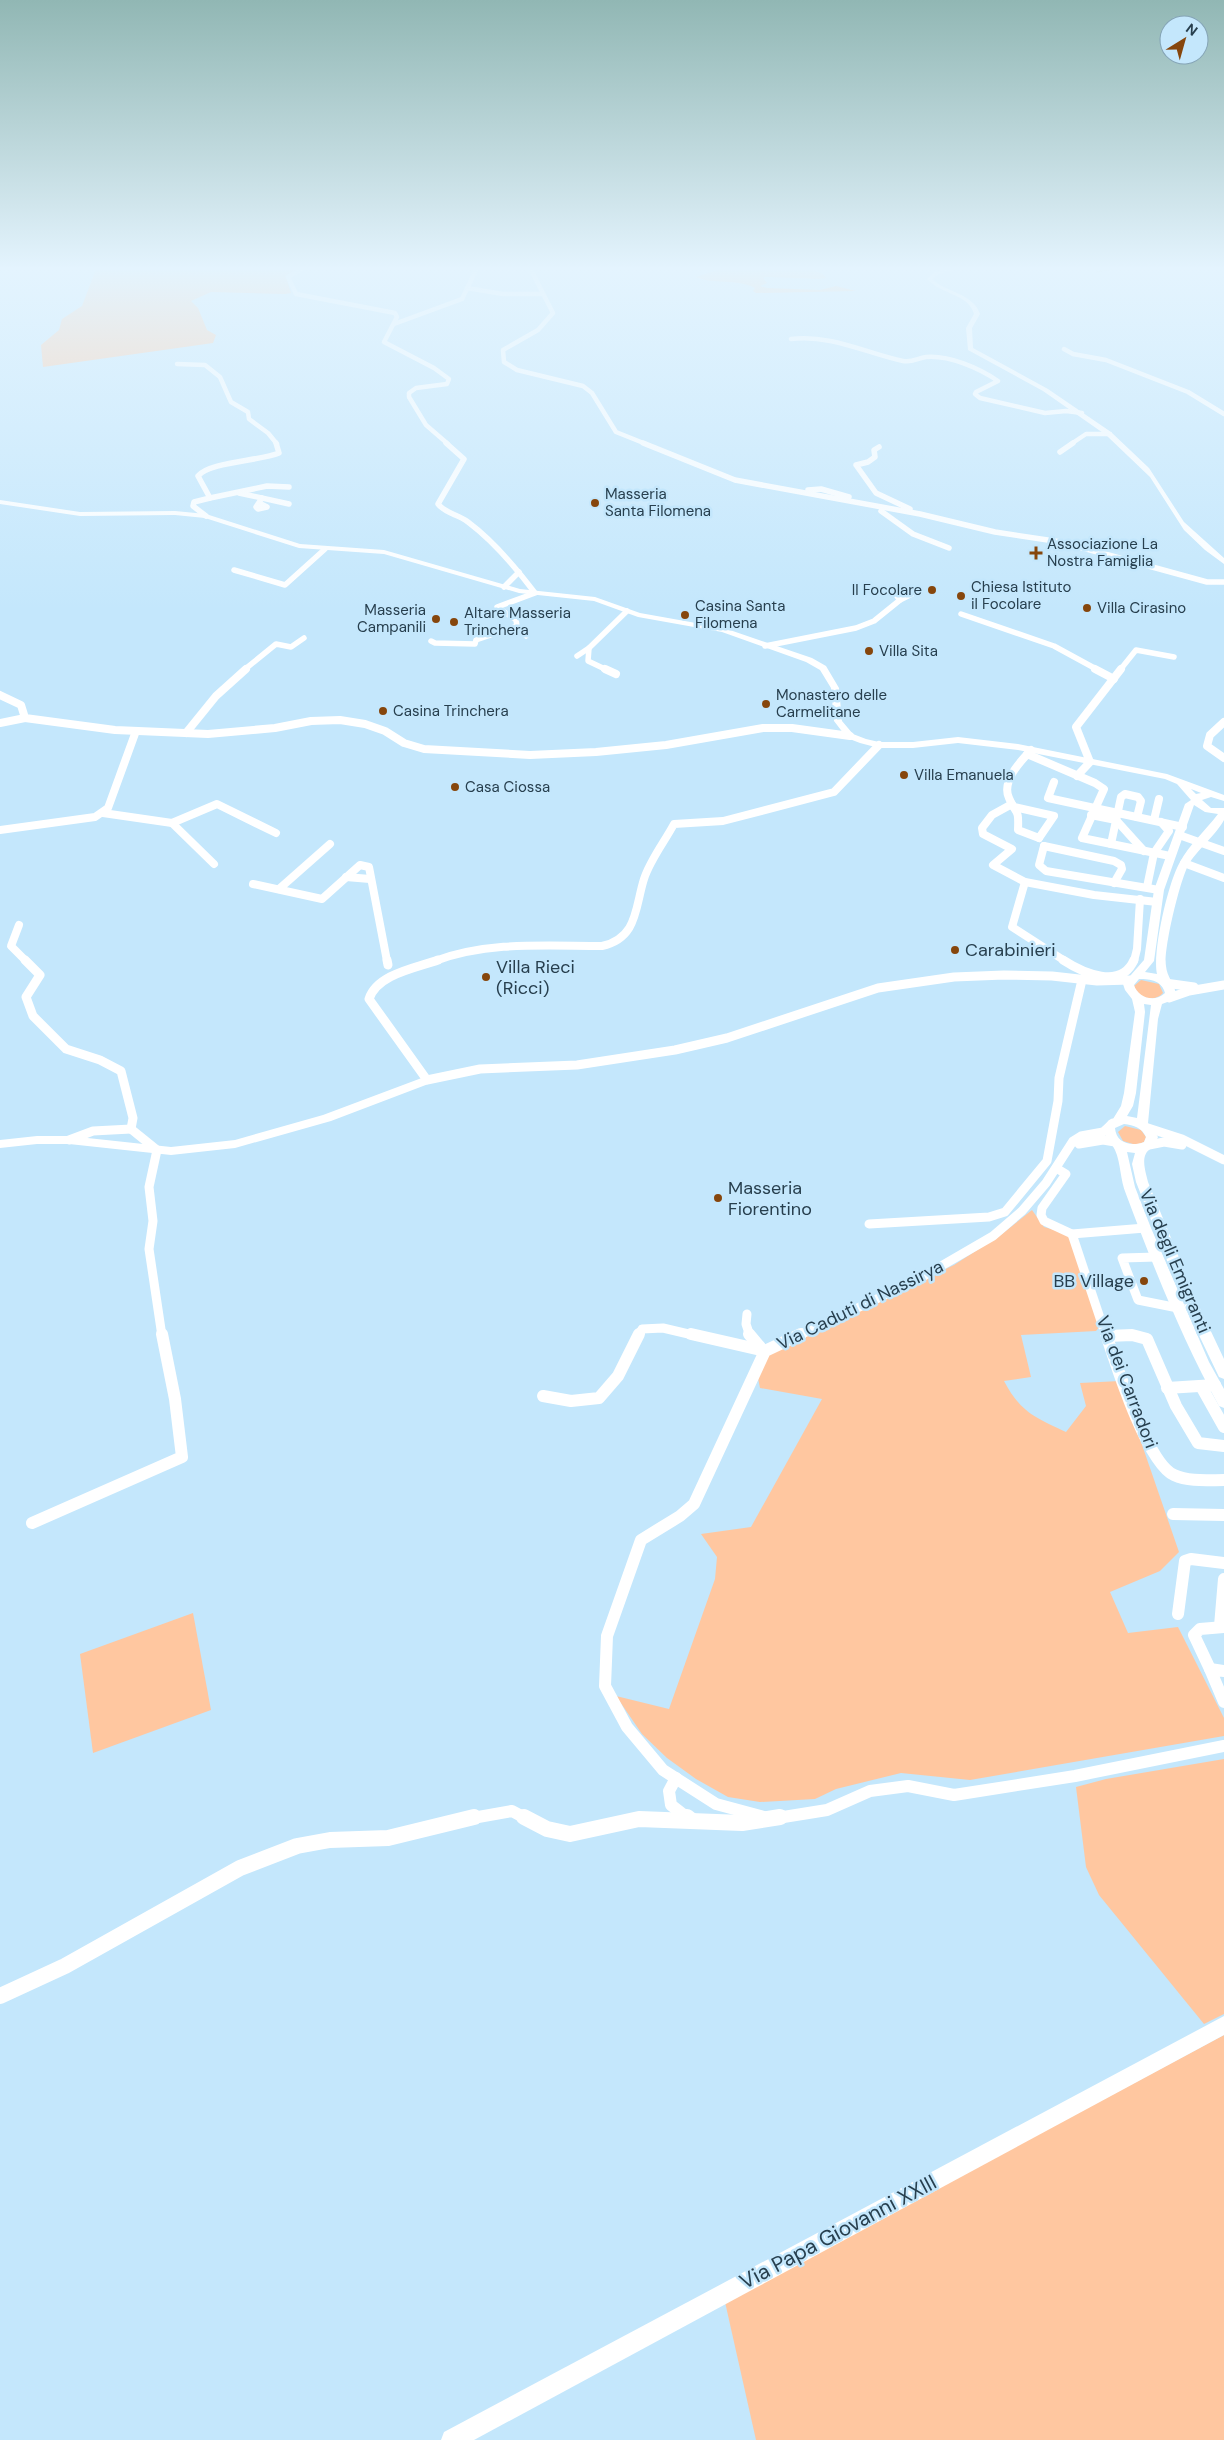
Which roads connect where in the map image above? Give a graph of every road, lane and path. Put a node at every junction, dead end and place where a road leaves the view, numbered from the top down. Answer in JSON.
{"nodes":[{"id":1,"x":222,"y":382,"type":"edge"},
{"id":2,"x":448,"y":382,"type":"edge"},
{"id":3,"x":571,"y":382,"type":"edge"},
{"id":4,"x":995,"y":382,"type":"edge"},
{"id":5,"x":1034,"y":382,"type":"edge"},
{"id":6,"x":1162,"y":382,"type":"edge"},
{"id":7,"x":1082,"y":413,"type":"junction"},
{"id":8,"x":1224,"y":414,"type":"edge"},
{"id":9,"x":1110,"y":434,"type":"junction"},
{"id":10,"x":879,"y":447,"type":"dead end"},
{"id":11,"x":1060,"y":452,"type":"dead end"},
{"id":12,"x":734,"y":480,"type":"junction"},
{"id":13,"x":250,"y":483,"type":"dead end"},
{"id":14,"x":289,"y":487,"type":"dead end"},
{"id":15,"x":234,"y":494,"type":"junction"},
{"id":16,"x":210,"y":498,"type":"junction"},
{"id":17,"x":853,"y":498,"type":"dead end"},
{"id":18,"x":0,"y":502,"type":"edge"},
{"id":19,"x":289,"y":504,"type":"dead end"},
{"id":20,"x":872,"y":506,"type":"junction"},
{"id":21,"x":920,"y":514,"type":"junction"},
{"id":22,"x":206,"y":516,"type":"junction"},
{"id":23,"x":949,"y":548,"type":"dead end"},
{"id":24,"x":325,"y":549,"type":"junction"},
{"id":25,"x":1224,"y":562,"type":"edge"},
{"id":26,"x":234,"y":570,"type":"dead end"},
{"id":27,"x":520,"y":574,"type":"junction"},
{"id":28,"x":1224,"y":582,"type":"edge"},
{"id":29,"x":506,"y":584,"type":"junction"},
{"id":30,"x":512,"y":589,"type":"junction"},
{"id":31,"x":535,"y":593,"type":"junction"},
{"id":32,"x":900,"y":600,"type":"dead end"},
{"id":33,"x":627,"y":611,"type":"junction"},
{"id":34,"x":961,"y":614,"type":"dead end"},
{"id":35,"x":517,"y":626,"type":"junction"},
{"id":36,"x":526,"y":636,"type":"dead end"},
{"id":37,"x":304,"y":638,"type":"dead end"},
{"id":38,"x":431,"y":641,"type":"dead end"},
{"id":39,"x":766,"y":646,"type":"junction"},
{"id":40,"x":589,"y":648,"type":"junction"},
{"id":41,"x":578,"y":656,"type":"dead end"},
{"id":42,"x":1174,"y":657,"type":"dead end"},
{"id":43,"x":616,"y":674,"type":"dead end"},
{"id":44,"x":1114,"y":680,"type":"junction"},
{"id":45,"x":0,"y":694,"type":"edge"},
{"id":46,"x":25,"y":718,"type":"junction"},
{"id":47,"x":0,"y":722,"type":"edge"},
{"id":48,"x":1224,"y":722,"type":"edge"},
{"id":49,"x":136,"y":731,"type":"junction"},
{"id":50,"x":186,"y":733,"type":"junction"},
{"id":51,"x":850,"y":736,"type":"junction"},
{"id":52,"x":879,"y":745,"type":"junction"},
{"id":53,"x":1029,"y":752,"type":"junction"},
{"id":54,"x":1224,"y":758,"type":"edge"},
{"id":55,"x":1090,"y":762,"type":"junction"},
{"id":56,"x":1154,"y":774,"type":"junction"},
{"id":57,"x":1077,"y":776,"type":"junction"},
{"id":58,"x":1054,"y":782,"type":"dead end"},
{"id":59,"x":1212,"y":794,"type":"junction"},
{"id":60,"x":1224,"y":797,"type":"edge"},
{"id":61,"x":1159,"y":799,"type":"dead end"},
{"id":62,"x":1196,"y":800,"type":"junction"},
{"id":63,"x":1013,"y":806,"type":"junction"},
{"id":64,"x":1092,"y":811,"type":"junction"},
{"id":65,"x":1224,"y":812,"type":"edge"},
{"id":66,"x":103,"y":813,"type":"junction"},
{"id":67,"x":1117,"y":817,"type":"junction"},
{"id":68,"x":1137,"y":817,"type":"junction"},
{"id":69,"x":1157,"y":821,"type":"junction"},
{"id":70,"x":172,"y":822,"type":"junction"},
{"id":71,"x":0,"y":830,"type":"edge"},
{"id":72,"x":1181,"y":831,"type":"junction"},
{"id":73,"x":276,"y":834,"type":"dead end"},
{"id":74,"x":1040,"y":838,"type":"junction"},
{"id":75,"x":1200,"y":842,"type":"junction"},
{"id":76,"x":330,"y":844,"type":"dead end"},
{"id":77,"x":1111,"y":844,"type":"junction"},
{"id":78,"x":1044,"y":846,"type":"junction"},
{"id":79,"x":1144,"y":851,"type":"junction"},
{"id":80,"x":1224,"y":851,"type":"edge"},
{"id":81,"x":1154,"y":853,"type":"junction"},
{"id":82,"x":1170,"y":856,"type":"junction"},
{"id":83,"x":1184,"y":863,"type":"junction"},
{"id":84,"x":214,"y":864,"type":"dead end"},
{"id":85,"x":346,"y":877,"type":"junction"},
{"id":86,"x":1224,"y":878,"type":"edge"},
{"id":87,"x":370,"y":880,"type":"junction"},
{"id":88,"x":1025,"y":882,"type":"junction"},
{"id":89,"x":1114,"y":883,"type":"junction"},
{"id":90,"x":253,"y":884,"type":"dead end"},
{"id":91,"x":1147,"y":887,"type":"junction"},
{"id":92,"x":279,"y":889,"type":"junction"},
{"id":93,"x":1159,"y":890,"type":"junction"},
{"id":94,"x":1140,"y":899,"type":"junction"},
{"id":95,"x":1157,"y":902,"type":"junction"},
{"id":96,"x":19,"y":925,"type":"dead end"},
{"id":97,"x":1137,"y":942,"type":"junction"},
{"id":98,"x":1151,"y":946,"type":"junction"},
{"id":99,"x":388,"y":965,"type":"dead end"},
{"id":100,"x":1133,"y":978,"type":"junction"},
{"id":101,"x":1082,"y":980,"type":"junction"},
{"id":102,"x":1097,"y":981,"type":"junction"},
{"id":103,"x":1165,"y":982,"type":"junction"},
{"id":104,"x":1224,"y":985,"type":"edge"},
{"id":105,"x":1205,"y":988,"type":"junction"},
{"id":106,"x":1134,"y":995,"type":"junction"},
{"id":107,"x":1169,"y":998,"type":"junction"},
{"id":108,"x":1157,"y":1002,"type":"junction"},
{"id":109,"x":427,"y":1080,"type":"junction"},
{"id":110,"x":1115,"y":1122,"type":"junction"},
{"id":111,"x":1145,"y":1126,"type":"junction"},
{"id":112,"x":131,"y":1128,"type":"junction"},
{"id":113,"x":69,"y":1140,"type":"junction"},
{"id":114,"x":0,"y":1144,"type":"edge"},
{"id":115,"x":1117,"y":1144,"type":"junction"},
{"id":116,"x":1147,"y":1147,"type":"junction"},
{"id":117,"x":157,"y":1150,"type":"junction"},
{"id":118,"x":1066,"y":1154,"type":"junction"},
{"id":119,"x":1224,"y":1160,"type":"edge"},
{"id":120,"x":1224,"y":1166,"type":"edge"},
{"id":121,"x":1056,"y":1168,"type":"junction"},
{"id":122,"x":869,"y":1224,"type":"dead end"},
{"id":123,"x":1145,"y":1228,"type":"junction"},
{"id":124,"x":1072,"y":1234,"type":"junction"},
{"id":125,"x":1157,"y":1257,"type":"junction"},
{"id":126,"x":1178,"y":1308,"type":"junction"},
{"id":127,"x":747,"y":1314,"type":"dead end"},
{"id":128,"x":1108,"y":1336,"type":"junction"},
{"id":129,"x":764,"y":1351,"type":"junction"},
{"id":130,"x":1224,"y":1373,"type":"edge"},
{"id":131,"x":1208,"y":1386,"type":"junction"},
{"id":132,"x":1168,"y":1388,"type":"junction"},
{"id":133,"x":543,"y":1396,"type":"dead end"},
{"id":134,"x":1224,"y":1402,"type":"edge"},
{"id":135,"x":1224,"y":1427,"type":"edge"},
{"id":136,"x":1224,"y":1446,"type":"edge"},
{"id":137,"x":1224,"y":1480,"type":"edge"},
{"id":138,"x":1173,"y":1514,"type":"dead end"},
{"id":139,"x":1224,"y":1515,"type":"edge"},
{"id":140,"x":32,"y":1523,"type":"dead end"},
{"id":141,"x":1224,"y":1564,"type":"edge"},
{"id":142,"x":1224,"y":1580,"type":"edge"},
{"id":143,"x":1178,"y":1614,"type":"dead end"},
{"id":144,"x":1222,"y":1626,"type":"edge"},
{"id":145,"x":1210,"y":1669,"type":"junction"},
{"id":146,"x":1224,"y":1671,"type":"edge"},
{"id":147,"x":1224,"y":1702,"type":"edge"},
{"id":148,"x":1224,"y":1746,"type":"edge"},
{"id":149,"x":676,"y":1778,"type":"junction"},
{"id":150,"x":716,"y":1804,"type":"junction"},
{"id":151,"x":767,"y":1818,"type":"junction"},
{"id":152,"x":692,"y":1821,"type":"junction"},
{"id":153,"x":715,"y":1822,"type":"junction"},
{"id":154,"x":0,"y":1996,"type":"edge"},
{"id":155,"x":1224,"y":2025,"type":"edge"},
{"id":156,"x":452,"y":2440,"type":"edge"}],
"edges":[{"from":1,"to":16,"type":"street"},
{"from":2,"to":27,"type":"street"},
{"from":3,"to":12,"type":"street"},
{"from":4,"to":7,"type":"street"},
{"from":5,"to":7,"type":"main road"},
{"from":6,"to":8,"type":"street"},
{"from":7,"to":9,"type":"main road"},
{"from":9,"to":11,"type":"street"},
{"from":9,"to":25,"type":"main road"},
{"from":10,"to":21,"type":"street"},
{"from":12,"to":17,"type":"street"},
{"from":12,"to":20,"type":"street"},
{"from":13,"to":15,"type":"street"},
{"from":14,"to":15,"type":"street"},
{"from":15,"to":16,"type":"street"},
{"from":15,"to":19,"type":"street"},
{"from":16,"to":22,"type":"street"},
{"from":18,"to":22,"type":"main road"},
{"from":20,"to":21,"type":"street"},
{"from":20,"to":23,"type":"street"},
{"from":21,"to":28,"type":"street"},
{"from":22,"to":24,"type":"main road"},
{"from":24,"to":26,"type":"street"},
{"from":24,"to":29,"type":"main road"},
{"from":27,"to":29,"type":"street"},
{"from":27,"to":30,"type":"street"},
{"from":27,"to":31,"type":"street"},
{"from":29,"to":30,"type":"main road"},
{"from":30,"to":31,"type":"main road"},
{"from":31,"to":33,"type":"main road"},
{"from":31,"to":35,"type":"street"},
{"from":32,"to":39,"type":"street"},
{"from":33,"to":39,"type":"main road"},
{"from":33,"to":40,"type":"street"},
{"from":34,"to":44,"type":"street"},
{"from":35,"to":36,"type":"street"},
{"from":35,"to":38,"type":"street"},
{"from":37,"to":50,"type":"street"},
{"from":39,"to":51,"type":"main road"},
{"from":40,"to":41,"type":"street"},
{"from":40,"to":43,"type":"street"},
{"from":42,"to":44,"type":"street"},
{"from":44,"to":55,"type":"street"},
{"from":45,"to":46,"type":"street"},
{"from":46,"to":47,"type":"street"},
{"from":46,"to":49,"type":"street"},
{"from":48,"to":54,"type":"street"},
{"from":49,"to":50,"type":"street"},
{"from":49,"to":66,"type":"street"},
{"from":50,"to":51,"type":"street"},
{"from":51,"to":52,"type":"main road"},
{"from":52,"to":53,"type":"main road"},
{"from":52,"to":109,"type":"street"},
{"from":53,"to":55,"type":"main road"},
{"from":53,"to":57,"type":"street"},
{"from":53,"to":63,"type":"street"},
{"from":55,"to":56,"type":"main road"},
{"from":55,"to":57,"type":"street"},
{"from":56,"to":59,"type":"main road"},
{"from":56,"to":62,"type":"main road"},
{"from":57,"to":64,"type":"street"},
{"from":58,"to":64,"type":"street"},
{"from":59,"to":60,"type":"main road"},
{"from":59,"to":62,"type":"main road"},
{"from":61,"to":69,"type":"street"},
{"from":62,"to":65,"type":"main road"},
{"from":62,"to":72,"type":"main road"},
{"from":63,"to":74,"type":"street"},
{"from":63,"to":74,"type":"street"},
{"from":63,"to":88,"type":"street"},
{"from":64,"to":67,"type":"street"},
{"from":64,"to":77,"type":"street"},
{"from":65,"to":75,"type":"main road"},
{"from":66,"to":70,"type":"street"},
{"from":66,"to":71,"type":"street"},
{"from":67,"to":68,"type":"street"},
{"from":67,"to":68,"type":"street"},
{"from":67,"to":77,"type":"street"},
{"from":67,"to":79,"type":"street"},
{"from":68,"to":69,"type":"street"},
{"from":69,"to":72,"type":"street"},
{"from":69,"to":81,"type":"street"},
{"from":70,"to":73,"type":"street"},
{"from":70,"to":84,"type":"street"},
{"from":72,"to":75,"type":"street"},
{"from":72,"to":82,"type":"main road"},
{"from":74,"to":78,"type":"street"},
{"from":75,"to":80,"type":"street"},
{"from":75,"to":83,"type":"main road"},
{"from":76,"to":92,"type":"street"},
{"from":77,"to":79,"type":"street"},
{"from":78,"to":89,"type":"street"},
{"from":78,"to":89,"type":"street"},
{"from":79,"to":81,"type":"street"},
{"from":81,"to":82,"type":"street"},
{"from":81,"to":91,"type":"street"},
{"from":82,"to":93,"type":"main road"},
{"from":83,"to":86,"type":"street"},
{"from":83,"to":103,"type":"main road"},
{"from":85,"to":87,"type":"street"},
{"from":85,"to":87,"type":"street"},
{"from":85,"to":92,"type":"street"},
{"from":87,"to":99,"type":"street"},
{"from":88,"to":94,"type":"street"},
{"from":88,"to":97,"type":"street"},
{"from":89,"to":91,"type":"street"},
{"from":90,"to":92,"type":"street"},
{"from":91,"to":93,"type":"street"},
{"from":93,"to":95,"type":"main road"},
{"from":94,"to":95,"type":"street"},
{"from":94,"to":97,"type":"street"},
{"from":95,"to":98,"type":"main road"},
{"from":96,"to":112,"type":"street"},
{"from":97,"to":98,"type":"street"},
{"from":98,"to":100,"type":"main road"},
{"from":100,"to":102,"type":"street"},
{"from":100,"to":103,"type":"main road"},
{"from":100,"to":106,"type":"main road","name":"Via degli Emigranti"},
{"from":101,"to":102,"type":"street"},
{"from":101,"to":109,"type":"street"},
{"from":101,"to":122,"type":"street"},
{"from":102,"to":106,"type":"street"},
{"from":103,"to":105,"type":"street"},
{"from":103,"to":107,"type":"main road"},
{"from":104,"to":105,"type":"street"},
{"from":105,"to":107,"type":"street"},
{"from":106,"to":108,"type":"main road"},
{"from":106,"to":110,"type":"main road","name":"Via degli Emigranti"},
{"from":107,"to":108,"type":"main road"},
{"from":108,"to":111,"type":"main road","name":"Via degli Emigranti"},
{"from":109,"to":117,"type":"main road"},
{"from":110,"to":111,"type":"main road"},
{"from":110,"to":115,"type":"main road","name":"Via degli Emigranti"},
{"from":110,"to":118,"type":"street","name":"Via Caduti di Nassirya"},
{"from":111,"to":116,"type":"main road","name":"Via degli Emigranti"},
{"from":111,"to":119,"type":"street"},
{"from":112,"to":113,"type":"street"},
{"from":112,"to":117,"type":"street"},
{"from":113,"to":114,"type":"main road"},
{"from":113,"to":117,"type":"main road"},
{"from":115,"to":116,"type":"main road"},
{"from":115,"to":118,"type":"street","name":"Via Caduti di Nassirya"},
{"from":115,"to":123,"type":"main road","name":"Via degli Emigranti"},
{"from":116,"to":120,"type":"street"},
{"from":116,"to":130,"type":"main road","name":"Via degli Emigranti"},
{"from":117,"to":140,"type":"street"},
{"from":118,"to":121,"type":"street","name":"Via Caduti di Nassirya"},
{"from":121,"to":124,"type":"street"},
{"from":121,"to":129,"type":"street","name":"Via Caduti di Nassirya"},
{"from":123,"to":124,"type":"street"},
{"from":123,"to":125,"type":"main road","name":"Via degli Emigranti"},
{"from":124,"to":128,"type":"street","name":"Via dei Carradori"},
{"from":125,"to":126,"type":"main road","name":"Via degli Emigranti"},
{"from":125,"to":126,"type":"street","name":"Via degli Emigranti"},
{"from":126,"to":131,"type":"main road","name":"Via degli Emigranti"},
{"from":127,"to":129,"type":"street"},
{"from":128,"to":132,"type":"street"},
{"from":128,"to":137,"type":"street","name":"Via dei Carradori"},
{"from":129,"to":133,"type":"street"},
{"from":129,"to":149,"type":"street","name":"Via Caduti di Nassirya"},
{"from":131,"to":132,"type":"street"},
{"from":131,"to":134,"type":"main road","name":"Via degli Emigranti"},
{"from":131,"to":135,"type":"street"},
{"from":132,"to":136,"type":"street"},
{"from":138,"to":139,"type":"street"},
{"from":141,"to":143,"type":"street"},
{"from":142,"to":144,"type":"street"},
{"from":144,"to":145,"type":"street"},
{"from":145,"to":146,"type":"street"},
{"from":145,"to":147,"type":"street"},
{"from":148,"to":151,"type":"street"},
{"from":149,"to":150,"type":"street","name":"Via Caduti di Nassirya"},
{"from":149,"to":152,"type":"street"},
{"from":150,"to":151,"type":"street","name":"Via Caduti di Nassirya"},
{"from":150,"to":153,"type":"street"},
{"from":151,"to":153,"type":"street"},
{"from":152,"to":153,"type":"street"},
{"from":152,"to":154,"type":"street"},
{"from":155,"to":156,"type":"main road","name":"Via Papa Giovanni XXIII"}]}
